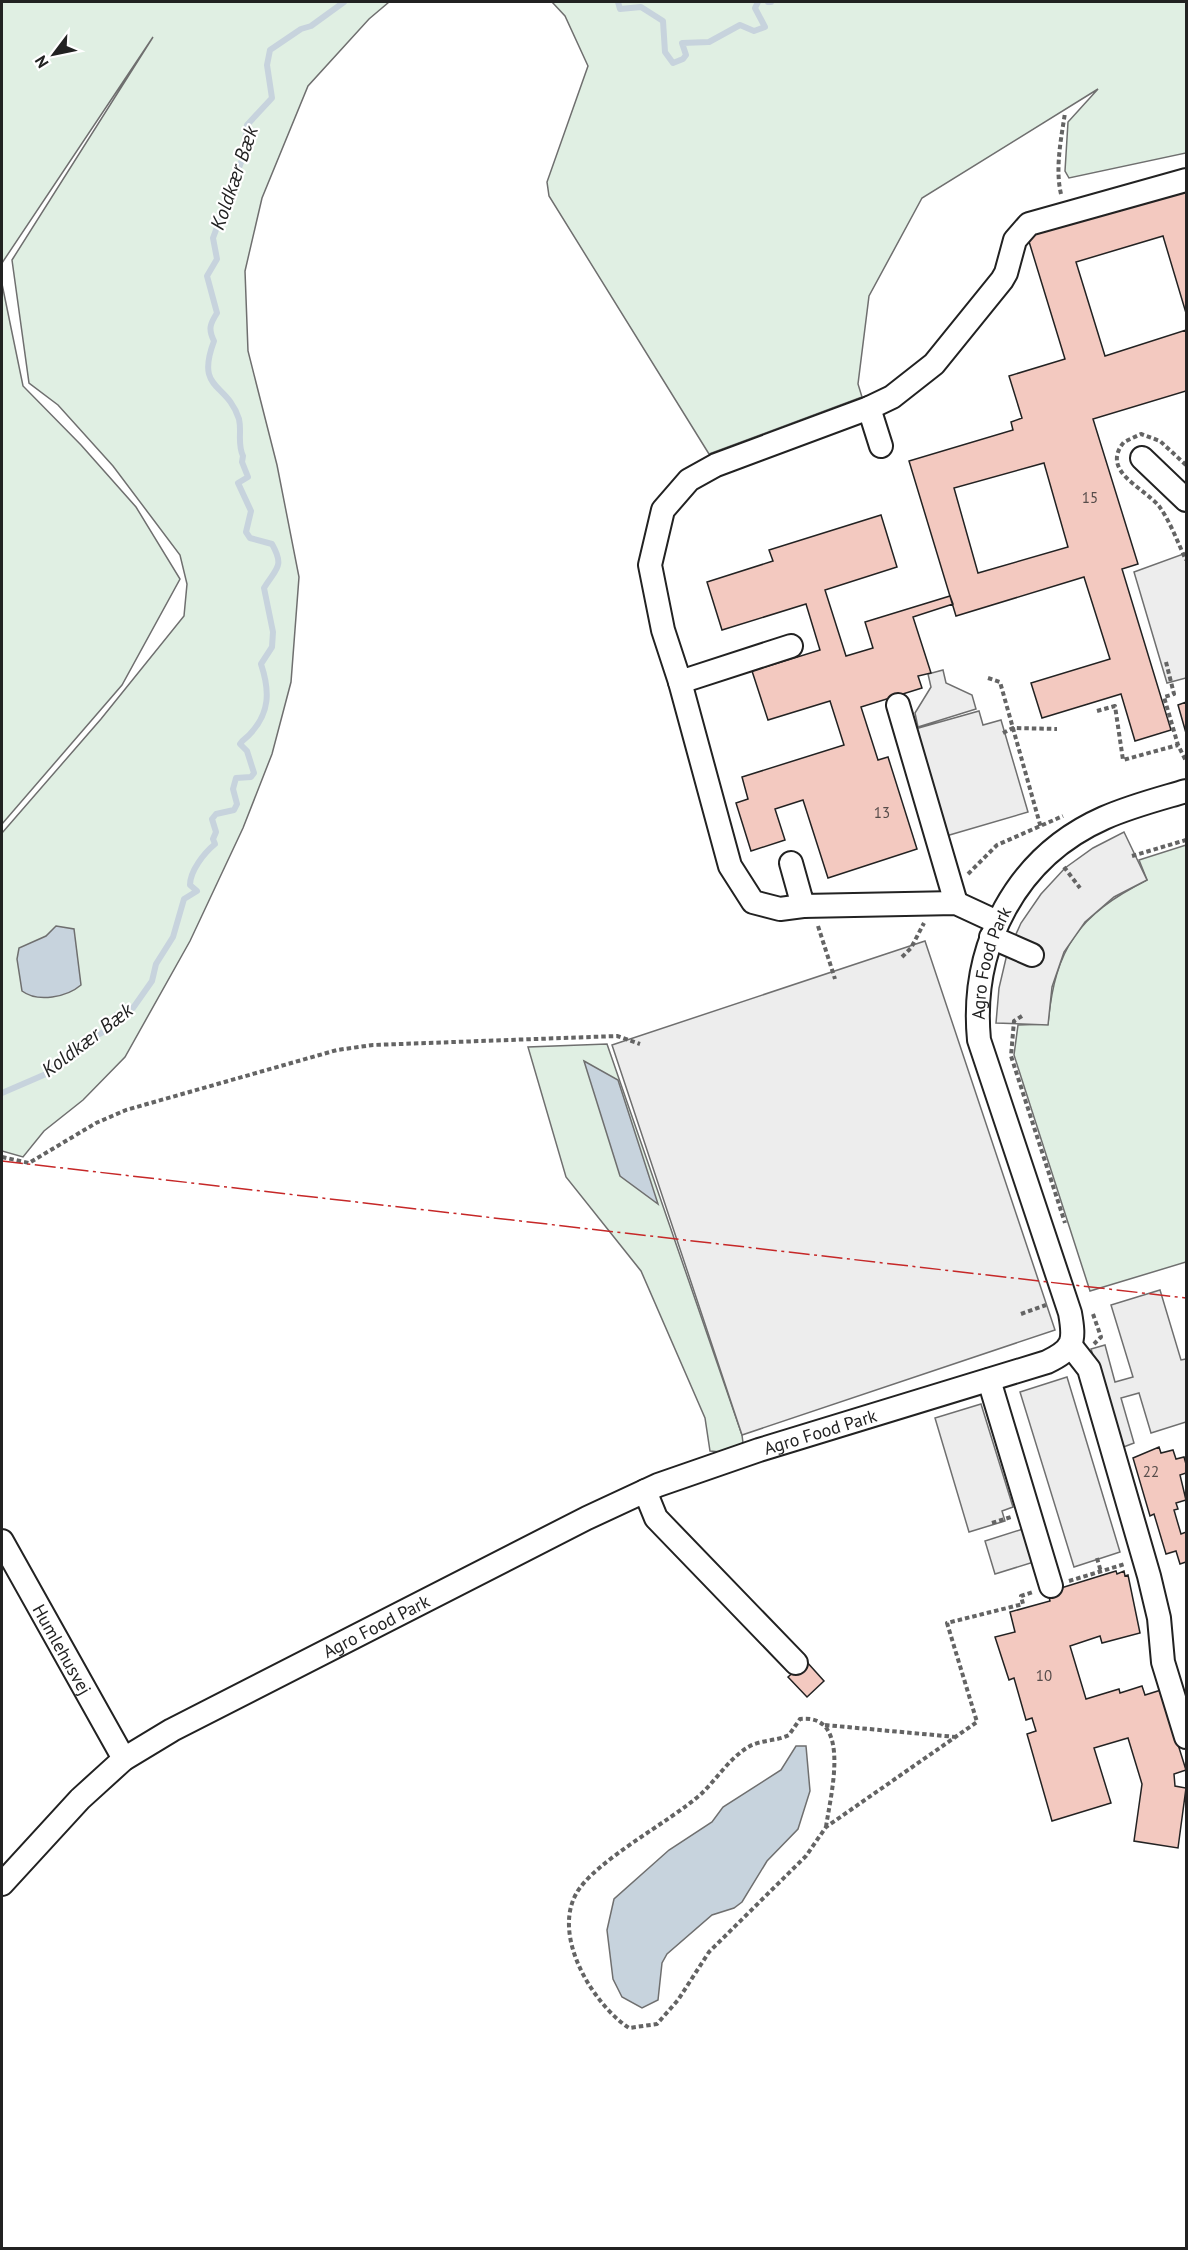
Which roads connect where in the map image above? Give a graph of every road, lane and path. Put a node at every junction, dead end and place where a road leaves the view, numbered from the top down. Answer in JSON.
{"nodes":[{"id":1,"x":1065,"y":113,"type":"dead end"},
{"id":2,"x":1186,"y":180,"type":"edge"},
{"id":3,"x":1065,"y":213,"type":"junction"},
{"id":4,"x":869,"y":408,"type":"junction"},
{"id":5,"x":881,"y":446,"type":"dead end"},
{"id":6,"x":1142,"y":458,"type":"dead end"},
{"id":7,"x":1186,"y":500,"type":"edge"},
{"id":8,"x":791,"y":646,"type":"dead end"},
{"id":9,"x":1166,"y":662,"type":"dead end"},
{"id":10,"x":988,"y":678,"type":"dead end"},
{"id":11,"x":680,"y":682,"type":"junction"},
{"id":12,"x":898,"y":705,"type":"dead end"},
{"id":13,"x":1097,"y":711,"type":"dead end"},
{"id":14,"x":1012,"y":728,"type":"junction"},
{"id":15,"x":1057,"y":729,"type":"dead end"},
{"id":16,"x":1003,"y":733,"type":"dead end"},
{"id":17,"x":1178,"y":745,"type":"junction"},
{"id":18,"x":1186,"y":761,"type":"edge"},
{"id":19,"x":1029,"y":786,"type":"junction"},
{"id":20,"x":1021,"y":788,"type":"dead end"},
{"id":21,"x":1186,"y":791,"type":"edge"},
{"id":22,"x":1072,"y":813,"type":"dead end"},
{"id":23,"x":1040,"y":826,"type":"junction"},
{"id":24,"x":1186,"y":840,"type":"edge"},
{"id":25,"x":1051,"y":850,"type":"junction"},
{"id":26,"x":1132,"y":856,"type":"dead end"},
{"id":27,"x":791,"y":863,"type":"dead end"},
{"id":28,"x":947,"y":898,"type":"junction"},
{"id":29,"x":808,"y":906,"type":"junction"},
{"id":30,"x":994,"y":930,"type":"junction"},
{"id":31,"x":1032,"y":955,"type":"dead end"},
{"id":32,"x":902,"y":957,"type":"dead end"},
{"id":33,"x":835,"y":979,"type":"dead end"},
{"id":34,"x":1022,"y":1016,"type":"dead end"},
{"id":35,"x":640,"y":1044,"type":"dead end"},
{"id":36,"x":2,"y":1157,"type":"edge"},
{"id":37,"x":1065,"y":1224,"type":"dead end"},
{"id":38,"x":1092,"y":1310,"type":"dead end"},
{"id":39,"x":1076,"y":1351,"type":"junction"},
{"id":40,"x":989,"y":1380,"type":"junction"},
{"id":41,"x":645,"y":1491,"type":"junction"},
{"id":42,"x":2,"y":1541,"type":"edge"},
{"id":43,"x":1097,"y":1558,"type":"dead end"},
{"id":44,"x":1144,"y":1559,"type":"junction"},
{"id":45,"x":1101,"y":1572,"type":"junction"},
{"id":46,"x":1052,"y":1586,"type":"junction"},
{"id":47,"x":796,"y":1663,"type":"dead end"},
{"id":48,"x":825,"y":1725,"type":"junction"},
{"id":49,"x":957,"y":1737,"type":"junction"},
{"id":50,"x":1186,"y":1737,"type":"edge"},
{"id":51,"x":124,"y":1759,"type":"junction"},
{"id":52,"x":826,"y":1827,"type":"junction"},
{"id":53,"x":2,"y":1884,"type":"edge"}],
"edges":[{"from":1,"to":3,"type":"path"},
{"from":2,"to":3,"type":"street"},
{"from":3,"to":4,"type":"street"},
{"from":4,"to":5,"type":"street"},
{"from":4,"to":11,"type":"street"},
{"from":6,"to":7,"type":"street"},
{"from":8,"to":11,"type":"street"},
{"from":9,"to":17,"type":"path"},
{"from":10,"to":14,"type":"path"},
{"from":11,"to":29,"type":"street"},
{"from":12,"to":28,"type":"street"},
{"from":13,"to":17,"type":"path"},
{"from":14,"to":15,"type":"path"},
{"from":14,"to":16,"type":"path"},
{"from":14,"to":19,"type":"path"},
{"from":17,"to":18,"type":"path"},
{"from":19,"to":20,"type":"path"},
{"from":19,"to":23,"type":"path"},
{"from":21,"to":25,"type":"street","name":"Agro Food Park"},
{"from":22,"to":23,"type":"path"},
{"from":23,"to":25,"type":"path"},
{"from":23,"to":28,"type":"path"},
{"from":24,"to":26,"type":"path"},
{"from":25,"to":30,"type":"street","name":"Agro Food Park"},
{"from":27,"to":29,"type":"street"},
{"from":28,"to":29,"type":"street"},
{"from":28,"to":30,"type":"street"},
{"from":28,"to":32,"type":"path"},
{"from":29,"to":33,"type":"path"},
{"from":30,"to":31,"type":"street"},
{"from":30,"to":39,"type":"street","name":"Agro Food Park"},
{"from":34,"to":37,"type":"path"},
{"from":35,"to":36,"type":"path"},
{"from":38,"to":39,"type":"path"},
{"from":39,"to":40,"type":"street","name":"Agro Food Park"},
{"from":39,"to":44,"type":"street"},
{"from":40,"to":41,"type":"street","name":"Agro Food Park"},
{"from":40,"to":46,"type":"street"},
{"from":41,"to":47,"type":"street"},
{"from":41,"to":51,"type":"street","name":"Agro Food Park"},
{"from":42,"to":51,"type":"street","name":"Humlehusvej"},
{"from":43,"to":45,"type":"path"},
{"from":44,"to":45,"type":"path"},
{"from":44,"to":50,"type":"street"},
{"from":45,"to":46,"type":"path"},
{"from":46,"to":49,"type":"path"},
{"from":48,"to":49,"type":"path"},
{"from":48,"to":52,"type":"path"},
{"from":48,"to":52,"type":"path"},
{"from":49,"to":52,"type":"path"},
{"from":51,"to":53,"type":"street","name":"Agro Food Park"}]}
